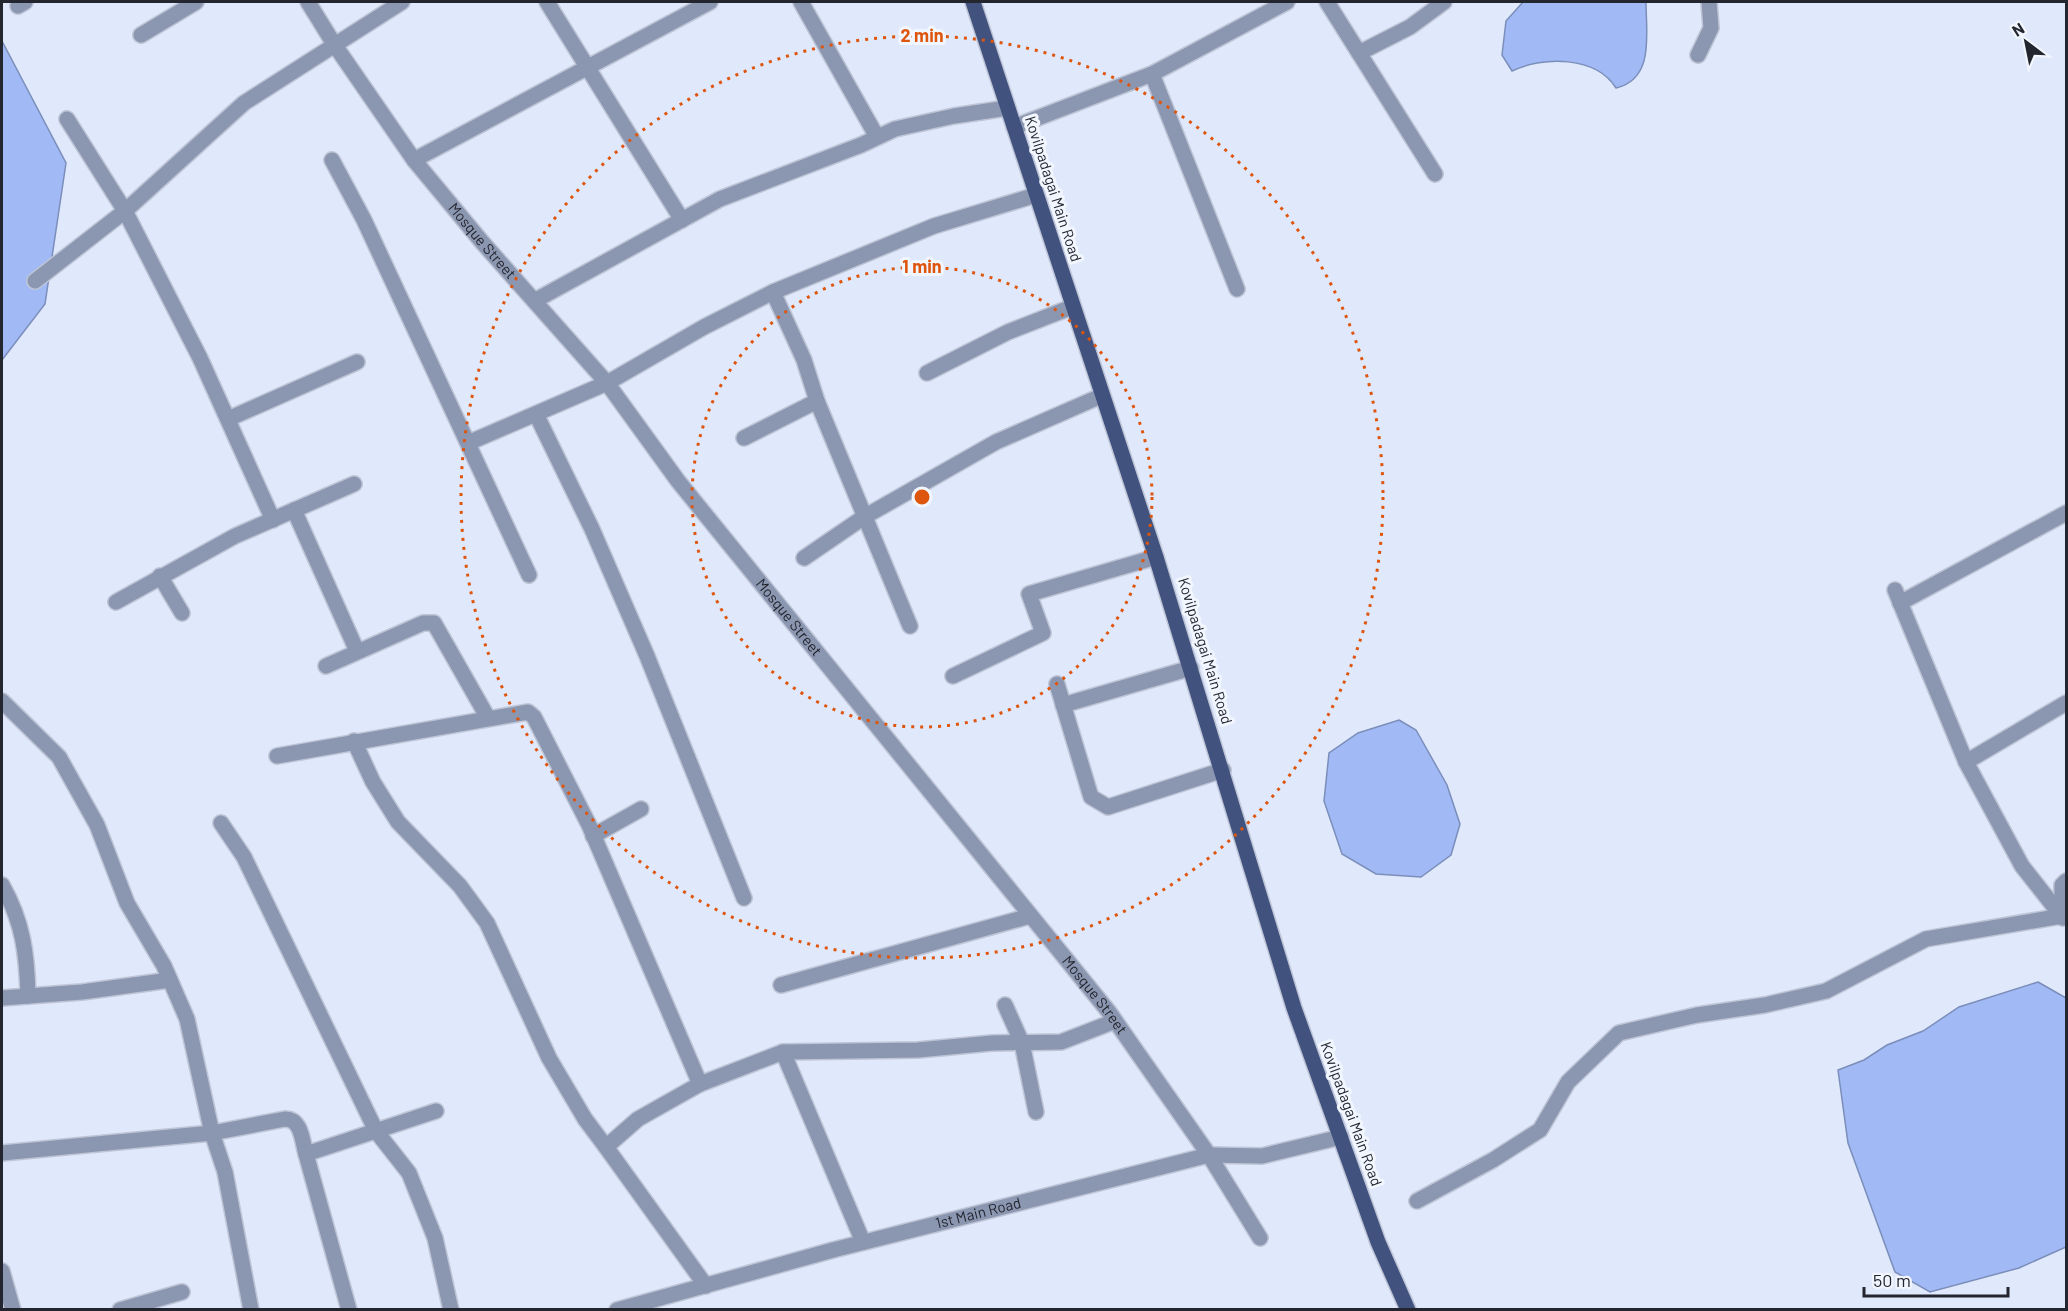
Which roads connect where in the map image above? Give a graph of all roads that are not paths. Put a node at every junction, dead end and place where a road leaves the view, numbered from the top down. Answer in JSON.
{"nodes":[{"id":1,"x":196,"y":2,"type":"edge"},
{"id":2,"x":308,"y":2,"type":"edge"},
{"id":3,"x":402,"y":2,"type":"edge"},
{"id":4,"x":547,"y":2,"type":"edge"},
{"id":5,"x":710,"y":2,"type":"edge"},
{"id":6,"x":801,"y":2,"type":"edge"},
{"id":7,"x":973,"y":2,"type":"edge"},
{"id":8,"x":1287,"y":2,"type":"edge"},
{"id":9,"x":1327,"y":2,"type":"edge"},
{"id":10,"x":1444,"y":2,"type":"edge"},
{"id":11,"x":1709,"y":2,"type":"edge"},
{"id":12,"x":141,"y":35,"type":"dead end"},
{"id":13,"x":334,"y":44,"type":"junction"},
{"id":14,"x":1359,"y":53,"type":"junction"},
{"id":15,"x":1698,"y":55,"type":"dead end"},
{"id":16,"x":587,"y":65,"type":"junction"},
{"id":17,"x":1152,"y":74,"type":"junction"},
{"id":18,"x":1007,"y":108,"type":"junction"},
{"id":19,"x":67,"y":119,"type":"dead end"},
{"id":20,"x":1014,"y":128,"type":"junction"},
{"id":21,"x":877,"y":137,"type":"junction"},
{"id":22,"x":332,"y":160,"type":"dead end"},
{"id":23,"x":414,"y":160,"type":"junction"},
{"id":24,"x":1435,"y":174,"type":"dead end"},
{"id":25,"x":1036,"y":195,"type":"junction"},
{"id":26,"x":125,"y":211,"type":"junction"},
{"id":27,"x":682,"y":220,"type":"junction"},
{"id":28,"x":35,"y":280,"type":"dead end"},
{"id":29,"x":1237,"y":289,"type":"dead end"},
{"id":30,"x":772,"y":292,"type":"junction"},
{"id":31,"x":536,"y":300,"type":"junction"},
{"id":32,"x":1072,"y":308,"type":"junction"},
{"id":33,"x":357,"y":362,"type":"dead end"},
{"id":34,"x":927,"y":373,"type":"dead end"},
{"id":35,"x":607,"y":383,"type":"junction"},
{"id":36,"x":1101,"y":396,"type":"junction"},
{"id":37,"x":817,"y":401,"type":"junction"},
{"id":38,"x":536,"y":414,"type":"junction"},
{"id":39,"x":228,"y":419,"type":"junction"},
{"id":40,"x":744,"y":438,"type":"dead end"},
{"id":41,"x":468,"y":443,"type":"junction"},
{"id":42,"x":354,"y":484,"type":"dead end"},
{"id":43,"x":294,"y":510,"type":"junction"},
{"id":44,"x":2067,"y":513,"type":"edge"},
{"id":45,"x":864,"y":517,"type":"junction"},
{"id":46,"x":273,"y":520,"type":"junction"},
{"id":47,"x":1156,"y":557,"type":"junction"},
{"id":48,"x":804,"y":558,"type":"dead end"},
{"id":49,"x":529,"y":575,"type":"dead end"},
{"id":50,"x":160,"y":576,"type":"junction"},
{"id":51,"x":116,"y":602,"type":"dead end"},
{"id":52,"x":182,"y":613,"type":"dead end"},
{"id":53,"x":910,"y":626,"type":"dead end"},
{"id":54,"x":357,"y":651,"type":"junction"},
{"id":55,"x":326,"y":666,"type":"dead end"},
{"id":56,"x":1191,"y":668,"type":"junction"},
{"id":57,"x":953,"y":676,"type":"dead end"},
{"id":58,"x":1057,"y":684,"type":"dead end"},
{"id":59,"x":2,"y":701,"type":"edge"},
{"id":60,"x":2067,"y":703,"type":"edge"},
{"id":61,"x":1063,"y":705,"type":"junction"},
{"id":62,"x":7,"y":717,"type":"edge"},
{"id":63,"x":488,"y":718,"type":"junction"},
{"id":64,"x":354,"y":741,"type":"junction"},
{"id":65,"x":277,"y":756,"type":"dead end"},
{"id":66,"x":1965,"y":762,"type":"junction"},
{"id":67,"x":1223,"y":770,"type":"junction"},
{"id":68,"x":641,"y":809,"type":"dead end"},
{"id":69,"x":221,"y":823,"type":"dead end"},
{"id":70,"x":593,"y":836,"type":"junction"},
{"id":71,"x":2067,"y":881,"type":"edge"},
{"id":72,"x":2,"y":885,"type":"edge"},
{"id":73,"x":744,"y":898,"type":"dead end"},
{"id":74,"x":1030,"y":916,"type":"junction"},
{"id":75,"x":2064,"y":920,"type":"edge"},
{"id":76,"x":170,"y":980,"type":"junction"},
{"id":77,"x":781,"y":986,"type":"dead end"},
{"id":78,"x":28,"y":996,"type":"junction"},
{"id":79,"x":2,"y":998,"type":"edge"},
{"id":80,"x":1005,"y":1005,"type":"dead end"},
{"id":81,"x":1115,"y":1021,"type":"junction"},
{"id":82,"x":1022,"y":1043,"type":"junction"},
{"id":83,"x":783,"y":1052,"type":"junction"},
{"id":84,"x":700,"y":1083,"type":"junction"},
{"id":85,"x":436,"y":1112,"type":"dead end"},
{"id":86,"x":1036,"y":1112,"type":"dead end"},
{"id":87,"x":376,"y":1131,"type":"junction"},
{"id":88,"x":212,"y":1133,"type":"junction"},
{"id":89,"x":1341,"y":1137,"type":"junction"},
{"id":90,"x":606,"y":1147,"type":"junction"},
{"id":91,"x":2,"y":1153,"type":"edge"},
{"id":92,"x":306,"y":1154,"type":"junction"},
{"id":93,"x":1209,"y":1155,"type":"junction"},
{"id":94,"x":1418,"y":1202,"type":"dead end"},
{"id":95,"x":1260,"y":1238,"type":"dead end"},
{"id":96,"x":863,"y":1242,"type":"junction"},
{"id":97,"x":2,"y":1272,"type":"edge"},
{"id":98,"x":706,"y":1286,"type":"junction"},
{"id":99,"x":182,"y":1292,"type":"dead end"},
{"id":100,"x":13,"y":1310,"type":"edge"},
{"id":101,"x":120,"y":1310,"type":"edge"},
{"id":102,"x":251,"y":1310,"type":"edge"},
{"id":103,"x":349,"y":1310,"type":"edge"},
{"id":104,"x":451,"y":1310,"type":"edge"},
{"id":105,"x":617,"y":1310,"type":"edge"},
{"id":106,"x":1408,"y":1310,"type":"edge"}],
"edges":[{"from":1,"to":12,"type":"street"},
{"from":2,"to":13,"type":"street","name":"Mosque Street"},
{"from":3,"to":13,"type":"street"},
{"from":4,"to":16,"type":"street"},
{"from":5,"to":16,"type":"street"},
{"from":6,"to":21,"type":"street"},
{"from":7,"to":18,"type":"main road","name":"Kovilpadagai Main Road"},
{"from":8,"to":17,"type":"street"},
{"from":9,"to":14,"type":"street"},
{"from":10,"to":14,"type":"street"},
{"from":11,"to":15,"type":"street"},
{"from":13,"to":23,"type":"street","name":"Mosque Street"},
{"from":13,"to":26,"type":"street"},
{"from":14,"to":24,"type":"street"},
{"from":16,"to":23,"type":"street"},
{"from":16,"to":27,"type":"street"},
{"from":17,"to":20,"type":"street"},
{"from":17,"to":29,"type":"street"},
{"from":18,"to":20,"type":"main road","name":"Kovilpadagai Main Road"},
{"from":18,"to":21,"type":"street"},
{"from":19,"to":26,"type":"street"},
{"from":20,"to":25,"type":"main road","name":"Kovilpadagai Main Road"},
{"from":21,"to":27,"type":"street"},
{"from":22,"to":41,"type":"street"},
{"from":23,"to":31,"type":"street","name":"Mosque Street"},
{"from":25,"to":30,"type":"street"},
{"from":25,"to":32,"type":"main road","name":"Kovilpadagai Main Road"},
{"from":26,"to":28,"type":"street"},
{"from":26,"to":39,"type":"street"},
{"from":27,"to":31,"type":"street"},
{"from":30,"to":35,"type":"street"},
{"from":30,"to":37,"type":"street"},
{"from":31,"to":35,"type":"street","name":"Mosque Street"},
{"from":32,"to":34,"type":"street"},
{"from":32,"to":36,"type":"main road","name":"Kovilpadagai Main Road"},
{"from":33,"to":39,"type":"street"},
{"from":35,"to":38,"type":"street"},
{"from":35,"to":74,"type":"street","name":"Mosque Street"},
{"from":36,"to":45,"type":"street"},
{"from":36,"to":47,"type":"main road","name":"Kovilpadagai Main Road"},
{"from":37,"to":40,"type":"street"},
{"from":37,"to":45,"type":"street"},
{"from":38,"to":41,"type":"street"},
{"from":38,"to":73,"type":"street"},
{"from":39,"to":46,"type":"street"},
{"from":41,"to":49,"type":"street"},
{"from":42,"to":43,"type":"street"},
{"from":43,"to":46,"type":"street"},
{"from":43,"to":54,"type":"street"},
{"from":44,"to":66,"type":"street"},
{"from":45,"to":48,"type":"street"},
{"from":45,"to":53,"type":"street"},
{"from":46,"to":50,"type":"street"},
{"from":47,"to":56,"type":"main road","name":"Kovilpadagai Main Road"},
{"from":47,"to":57,"type":"street"},
{"from":50,"to":51,"type":"street"},
{"from":50,"to":52,"type":"street"},
{"from":54,"to":55,"type":"street"},
{"from":54,"to":63,"type":"street"},
{"from":56,"to":61,"type":"street"},
{"from":56,"to":67,"type":"main road","name":"Kovilpadagai Main Road"},
{"from":58,"to":61,"type":"street"},
{"from":59,"to":62,"type":"street"},
{"from":60,"to":66,"type":"street"},
{"from":61,"to":67,"type":"street"},
{"from":62,"to":76,"type":"street"},
{"from":63,"to":64,"type":"street"},
{"from":63,"to":70,"type":"street"},
{"from":64,"to":65,"type":"street"},
{"from":64,"to":90,"type":"street"},
{"from":66,"to":75,"type":"street"},
{"from":67,"to":89,"type":"main road","name":"Kovilpadagai Main Road"},
{"from":68,"to":70,"type":"street"},
{"from":69,"to":87,"type":"street"},
{"from":70,"to":84,"type":"street"},
{"from":71,"to":75,"type":"street"},
{"from":72,"to":78,"type":"street"},
{"from":74,"to":77,"type":"street"},
{"from":74,"to":81,"type":"street","name":"Mosque Street"},
{"from":75,"to":94,"type":"street"},
{"from":76,"to":78,"type":"street"},
{"from":76,"to":88,"type":"street"},
{"from":78,"to":79,"type":"street"},
{"from":80,"to":82,"type":"street"},
{"from":81,"to":82,"type":"street"},
{"from":81,"to":93,"type":"street","name":"Mosque Street"},
{"from":82,"to":83,"type":"street"},
{"from":82,"to":86,"type":"street"},
{"from":83,"to":84,"type":"street"},
{"from":83,"to":96,"type":"street"},
{"from":84,"to":90,"type":"street"},
{"from":85,"to":87,"type":"street"},
{"from":87,"to":92,"type":"street"},
{"from":87,"to":104,"type":"street"},
{"from":88,"to":91,"type":"street"},
{"from":88,"to":92,"type":"street"},
{"from":88,"to":102,"type":"street"},
{"from":89,"to":93,"type":"street","name":"1st Main Road"},
{"from":89,"to":106,"type":"main road","name":"Kovilpadagai Main Road"},
{"from":90,"to":98,"type":"street"},
{"from":92,"to":103,"type":"street"},
{"from":93,"to":95,"type":"street","name":"Mosque Street"},
{"from":93,"to":96,"type":"street","name":"1st Main Road"},
{"from":96,"to":98,"type":"street","name":"1st Main Road"},
{"from":97,"to":100,"type":"street"},
{"from":98,"to":105,"type":"street","name":"1st Main Road"},
{"from":99,"to":101,"type":"street"}]}
